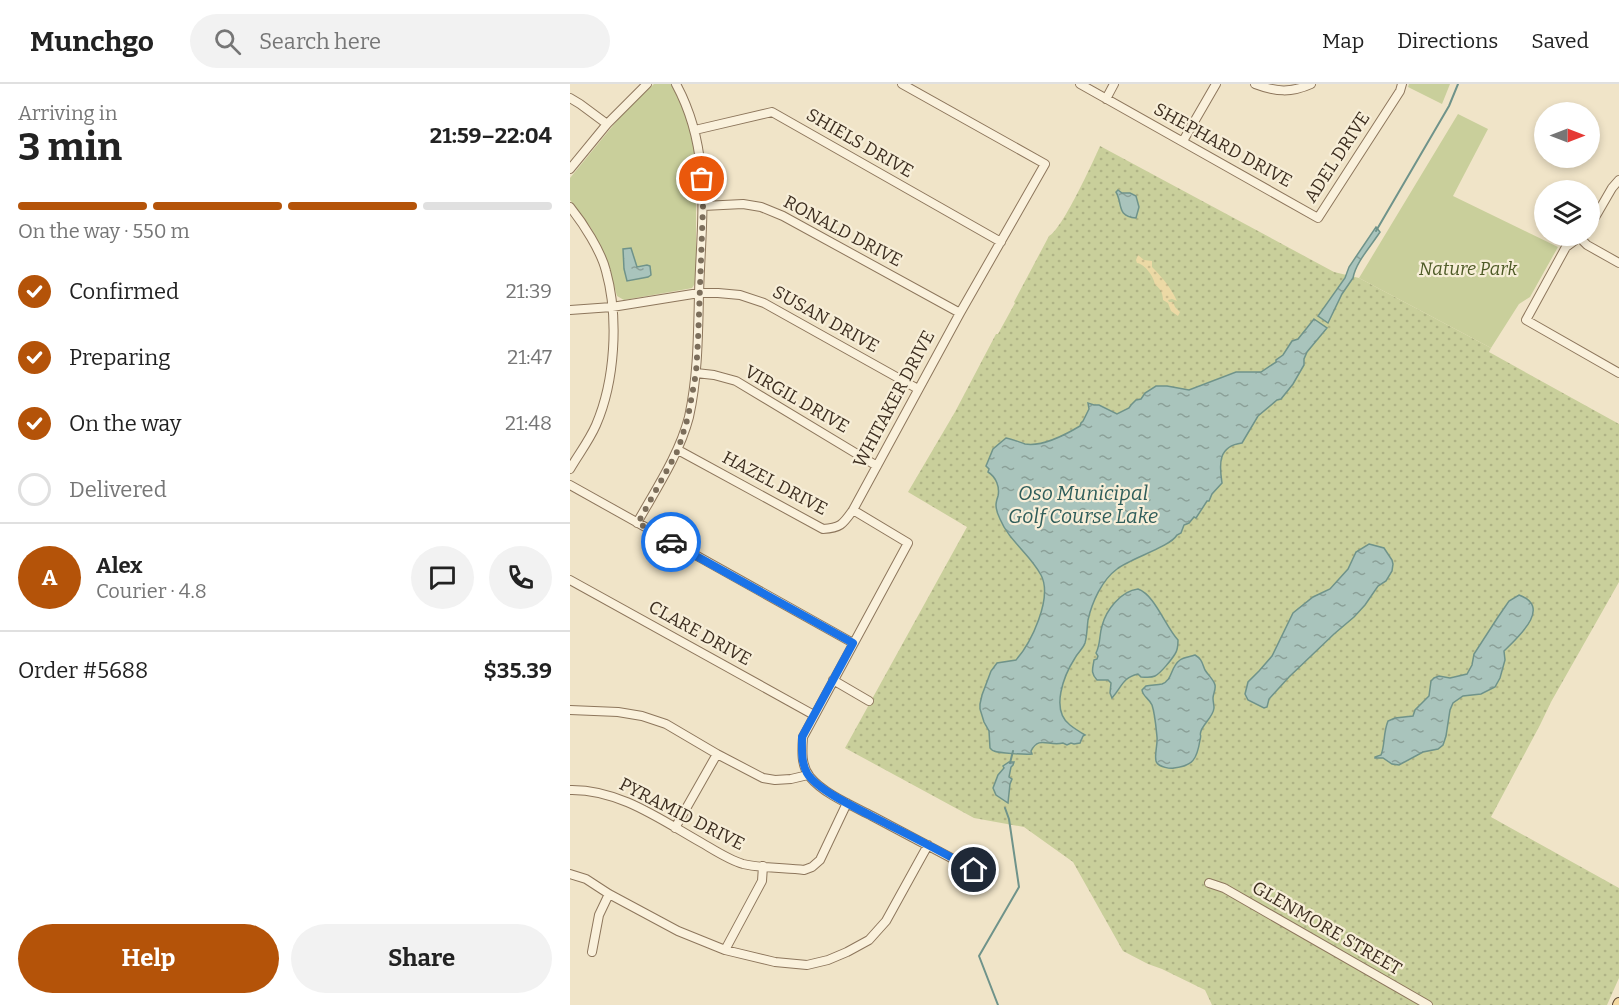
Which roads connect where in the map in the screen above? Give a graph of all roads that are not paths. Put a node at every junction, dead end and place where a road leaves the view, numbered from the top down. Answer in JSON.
{"nodes":[{"id":1,"x":647,"y":84,"type":"edge"},
{"id":2,"x":676,"y":84,"type":"edge"},
{"id":3,"x":902,"y":84,"type":"edge"},
{"id":4,"x":1080,"y":84,"type":"edge"},
{"id":5,"x":1114,"y":84,"type":"edge"},
{"id":6,"x":1216,"y":84,"type":"edge"},
{"id":7,"x":1256,"y":84,"type":"edge"},
{"id":8,"x":1311,"y":84,"type":"edge"},
{"id":9,"x":1402,"y":84,"type":"edge"},
{"id":10,"x":570,"y":98,"type":"edge"},
{"id":11,"x":1106,"y":99,"type":"junction"},
{"id":12,"x":607,"y":124,"type":"junction"},
{"id":13,"x":695,"y":130,"type":"junction"},
{"id":14,"x":1183,"y":141,"type":"junction"},
{"id":15,"x":570,"y":169,"type":"edge"},
{"id":16,"x":1619,"y":180,"type":"edge"},
{"id":17,"x":703,"y":206,"type":"junction"},
{"id":18,"x":570,"y":207,"type":"edge"},
{"id":19,"x":1600,"y":209,"type":"edge"},
{"id":20,"x":1318,"y":218,"type":"joint"},
{"id":21,"x":1001,"y":242,"type":"junction"},
{"id":22,"x":1567,"y":246,"type":"edge"},
{"id":23,"x":1589,"y":246,"type":"edge"},
{"id":24,"x":1619,"y":263,"type":"edge"},
{"id":25,"x":699,"y":293,"type":"junction"},
{"id":26,"x":612,"y":307,"type":"junction"},
{"id":27,"x":570,"y":310,"type":"edge"},
{"id":28,"x":960,"y":314,"type":"junction"},
{"id":29,"x":696,"y":373,"type":"junction"},
{"id":30,"x":1619,"y":373,"type":"edge"},
{"id":31,"x":918,"y":389,"type":"junction"},
{"id":32,"x":678,"y":450,"type":"junction"},
{"id":33,"x":877,"y":466,"type":"junction"},
{"id":34,"x":570,"y":469,"type":"edge"},
{"id":35,"x":570,"y":485,"type":"edge"},
{"id":36,"x":853,"y":510,"type":"junction"},
{"id":37,"x":638,"y":523,"type":"junction"},
{"id":38,"x":570,"y":580,"type":"edge"},
{"id":39,"x":853,"y":643,"type":"junction"},
{"id":40,"x":833,"y":680,"type":"junction"},
{"id":41,"x":869,"y":701,"type":"dead end"},
{"id":42,"x":570,"y":710,"type":"edge"},
{"id":43,"x":814,"y":714,"type":"junction"},
{"id":44,"x":717,"y":754,"type":"junction"},
{"id":45,"x":808,"y":775,"type":"junction"},
{"id":46,"x":570,"y":790,"type":"edge"},
{"id":47,"x":847,"y":803,"type":"junction"},
{"id":48,"x":675,"y":828,"type":"junction"},
{"id":49,"x":928,"y":845,"type":"junction"},
{"id":50,"x":763,"y":866,"type":"junction"},
{"id":51,"x":974,"y":870,"type":"dead end"},
{"id":52,"x":570,"y":874,"type":"edge"},
{"id":53,"x":1209,"y":884,"type":"dead end"},
{"id":54,"x":609,"y":894,"type":"junction"},
{"id":55,"x":725,"y":950,"type":"junction"},
{"id":56,"x":592,"y":952,"type":"dead end"},
{"id":57,"x":1428,"y":1005,"type":"edge"}],
"edges":[{"from":1,"to":12,"type":"street"},
{"from":2,"to":13,"type":"street"},
{"from":3,"to":21,"type":"street","name":"WHITAKER DRIVE"},
{"from":4,"to":11,"type":"street","name":"SHEPHARD DRIVE"},
{"from":5,"to":11,"type":"street"},
{"from":6,"to":14,"type":"street"},
{"from":7,"to":8,"type":"street"},
{"from":9,"to":20,"type":"street","name":"ADEL DRIVE"},
{"from":10,"to":12,"type":"street"},
{"from":11,"to":14,"type":"street","name":"SHEPHARD DRIVE"},
{"from":12,"to":15,"type":"street"},
{"from":13,"to":17,"type":"street"},
{"from":13,"to":21,"type":"street","name":"SHIELS DRIVE"},
{"from":14,"to":20,"type":"street","name":"SHEPHARD DRIVE"},
{"from":16,"to":19,"type":"street"},
{"from":17,"to":25,"type":"street"},
{"from":17,"to":28,"type":"street","name":"RONALD DRIVE"},
{"from":18,"to":26,"type":"street"},
{"from":21,"to":28,"type":"street","name":"WHITAKER DRIVE"},
{"from":22,"to":30,"type":"street"},
{"from":23,"to":24,"type":"street"},
{"from":25,"to":26,"type":"street","name":"SUSAN DRIVE"},
{"from":25,"to":29,"type":"street"},
{"from":25,"to":31,"type":"street","name":"SUSAN DRIVE"},
{"from":26,"to":27,"type":"street","name":"SUSAN DRIVE"},
{"from":26,"to":34,"type":"street"},
{"from":28,"to":31,"type":"street","name":"WHITAKER DRIVE"},
{"from":29,"to":32,"type":"street"},
{"from":29,"to":33,"type":"street","name":"VIRGIL DRIVE"},
{"from":31,"to":33,"type":"street","name":"WHITAKER DRIVE"},
{"from":32,"to":36,"type":"street","name":"HAZEL DRIVE"},
{"from":32,"to":37,"type":"street"},
{"from":33,"to":36,"type":"street","name":"WHITAKER DRIVE"},
{"from":35,"to":37,"type":"street"},
{"from":36,"to":39,"type":"street"},
{"from":37,"to":39,"type":"street"},
{"from":38,"to":43,"type":"street","name":"CLARE DRIVE"},
{"from":39,"to":40,"type":"street"},
{"from":40,"to":41,"type":"street"},
{"from":40,"to":43,"type":"street"},
{"from":42,"to":44,"type":"street"},
{"from":43,"to":45,"type":"street"},
{"from":44,"to":45,"type":"street"},
{"from":44,"to":48,"type":"street"},
{"from":45,"to":47,"type":"street"},
{"from":46,"to":48,"type":"street","name":"PYRAMID DRIVE"},
{"from":47,"to":49,"type":"street"},
{"from":47,"to":50,"type":"street","name":"PYRAMID DRIVE"},
{"from":48,"to":50,"type":"street","name":"PYRAMID DRIVE"},
{"from":49,"to":51,"type":"street"},
{"from":49,"to":55,"type":"street"},
{"from":50,"to":55,"type":"street"},
{"from":52,"to":54,"type":"street"},
{"from":53,"to":57,"type":"street","name":"GLENMORE STREET"},
{"from":54,"to":55,"type":"street"},
{"from":54,"to":56,"type":"street"}]}
